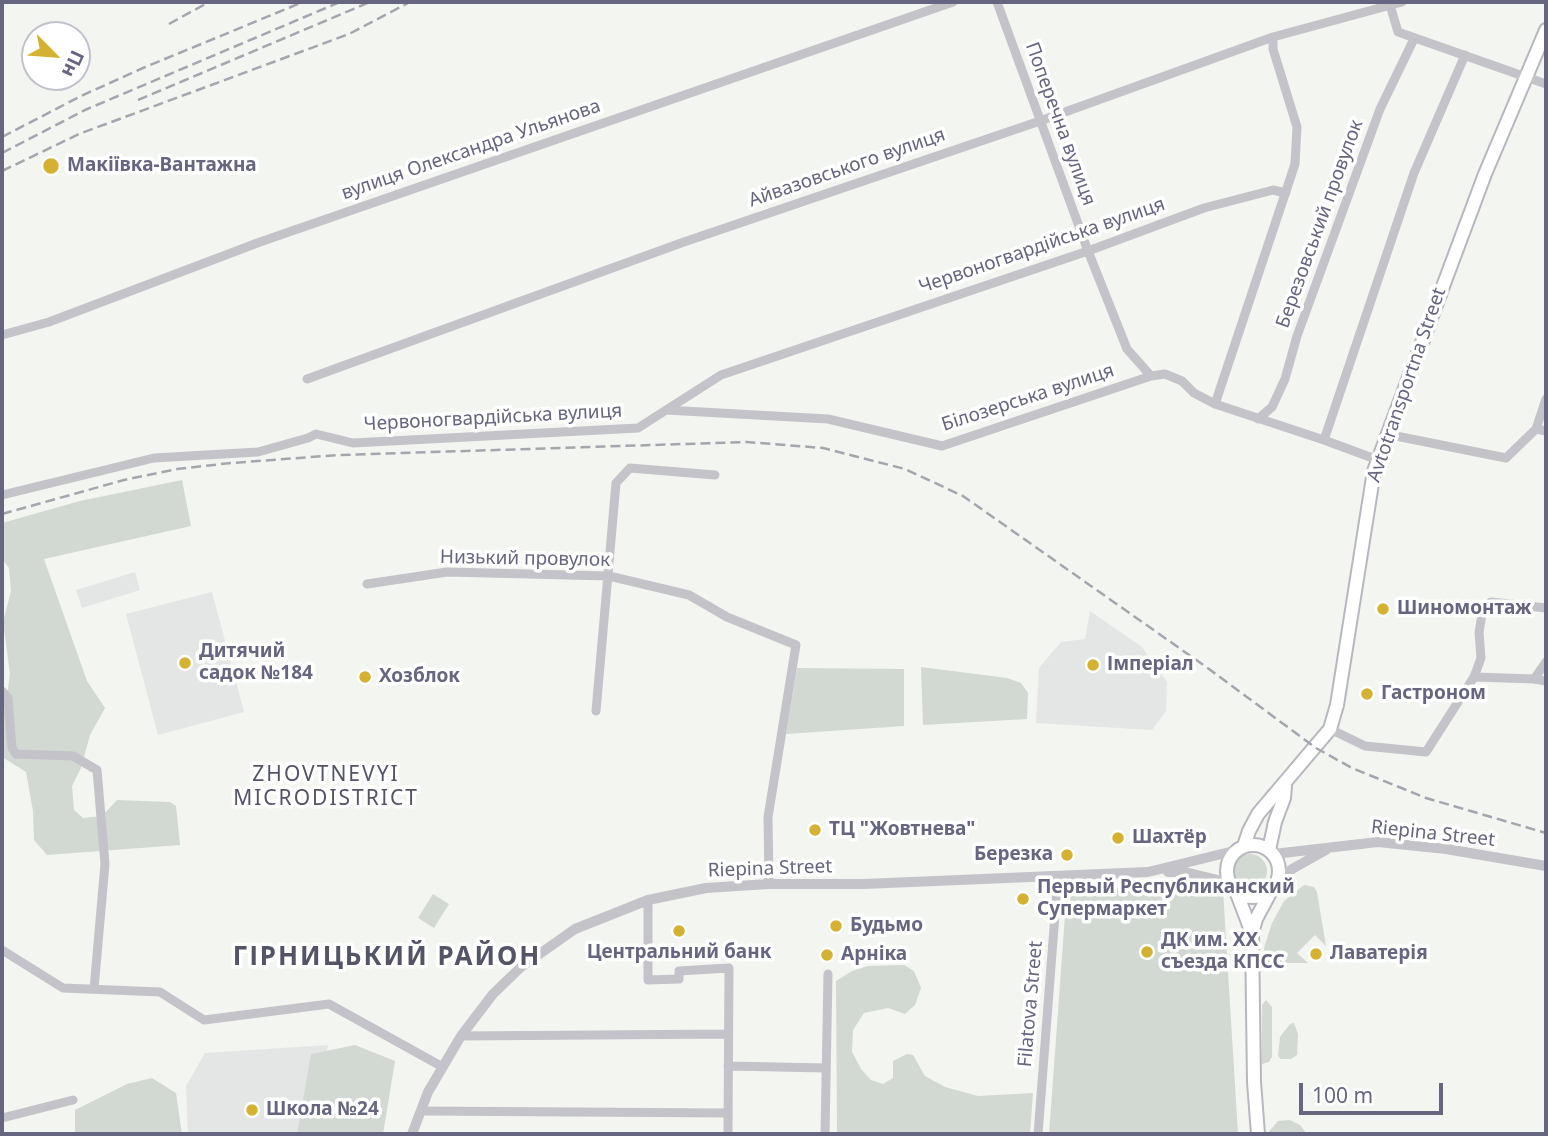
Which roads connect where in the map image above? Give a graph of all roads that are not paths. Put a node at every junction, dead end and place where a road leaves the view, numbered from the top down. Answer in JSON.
{"nodes":[{"id":1,"x":953,"y":2,"type":"edge"},
{"id":2,"x":997,"y":2,"type":"edge"},
{"id":3,"x":1402,"y":2,"type":"edge"},
{"id":4,"x":1390,"y":5,"type":"junction"},
{"id":5,"x":1546,"y":30,"type":"edge"},
{"id":6,"x":1273,"y":37,"type":"junction"},
{"id":7,"x":1414,"y":39,"type":"junction"},
{"id":8,"x":1465,"y":55,"type":"junction"},
{"id":9,"x":1526,"y":76,"type":"junction"},
{"id":10,"x":1546,"y":84,"type":"edge"},
{"id":11,"x":1040,"y":121,"type":"junction"},
{"id":12,"x":1286,"y":192,"type":"junction"},
{"id":13,"x":1088,"y":251,"type":"junction"},
{"id":14,"x":2,"y":335,"type":"edge"},
{"id":15,"x":1152,"y":376,"type":"junction"},
{"id":16,"x":307,"y":379,"type":"dead end"},
{"id":17,"x":1546,"y":399,"type":"edge"},
{"id":18,"x":1215,"y":404,"type":"junction"},
{"id":19,"x":666,"y":410,"type":"junction"},
{"id":20,"x":1258,"y":419,"type":"junction"},
{"id":21,"x":1541,"y":430,"type":"edge"},
{"id":22,"x":1386,"y":435,"type":"junction"},
{"id":23,"x":1324,"y":440,"type":"junction"},
{"id":24,"x":1378,"y":460,"type":"junction"},
{"id":25,"x":715,"y":475,"type":"dead end"},
{"id":26,"x":2,"y":495,"type":"edge"},
{"id":27,"x":608,"y":576,"type":"junction"},
{"id":28,"x":367,"y":584,"type":"dead end"},
{"id":29,"x":1546,"y":608,"type":"edge"},
{"id":30,"x":1546,"y":662,"type":"edge"},
{"id":31,"x":1474,"y":677,"type":"junction"},
{"id":32,"x":1534,"y":679,"type":"junction"},
{"id":33,"x":1546,"y":681,"type":"edge"},
{"id":34,"x":2,"y":691,"type":"edge"},
{"id":35,"x":596,"y":711,"type":"dead end"},
{"id":36,"x":1330,"y":729,"type":"junction"},
{"id":37,"x":1285,"y":783,"type":"junction"},
{"id":38,"x":1335,"y":846,"type":"junction"},
{"id":39,"x":1241,"y":848,"type":"junction"},
{"id":40,"x":1271,"y":852,"type":"junction"},
{"id":41,"x":1546,"y":866,"type":"edge"},
{"id":42,"x":1148,"y":872,"type":"junction"},
{"id":43,"x":1058,"y":876,"type":"junction"},
{"id":44,"x":769,"y":884,"type":"junction"},
{"id":45,"x":1232,"y":886,"type":"junction"},
{"id":46,"x":1274,"y":887,"type":"junction"},
{"id":47,"x":648,"y":900,"type":"junction"},
{"id":48,"x":1252,"y":933,"type":"junction"},
{"id":49,"x":2,"y":950,"type":"edge"},
{"id":50,"x":828,"y":974,"type":"dead end"},
{"id":51,"x":94,"y":989,"type":"junction"},
{"id":52,"x":729,"y":1034,"type":"junction"},
{"id":53,"x":461,"y":1036,"type":"junction"},
{"id":54,"x":441,"y":1066,"type":"junction"},
{"id":55,"x":728,"y":1066,"type":"junction"},
{"id":56,"x":826,"y":1068,"type":"junction"},
{"id":57,"x":74,"y":1100,"type":"dead end"},
{"id":58,"x":421,"y":1111,"type":"junction"},
{"id":59,"x":728,"y":1113,"type":"junction"},
{"id":60,"x":2,"y":1118,"type":"edge"},
{"id":61,"x":412,"y":1134,"type":"edge"},
{"id":62,"x":728,"y":1134,"type":"edge"},
{"id":63,"x":825,"y":1134,"type":"edge"},
{"id":64,"x":1038,"y":1134,"type":"edge"},
{"id":65,"x":1258,"y":1134,"type":"edge"}],
"edges":[{"from":1,"to":14,"type":"street","name":"вулиця Олександра Ульянова"},
{"from":2,"to":11,"type":"street","name":"Поперечна вулиця"},
{"from":3,"to":4,"type":"street","name":"Айвазовського вулиця"},
{"from":4,"to":6,"type":"street","name":"Айвазовського вулиця"},
{"from":4,"to":7,"type":"street"},
{"from":5,"to":9,"type":"main road","name":"Avtotransportna Street"},
{"from":6,"to":11,"type":"street","name":"Айвазовського вулиця"},
{"from":6,"to":12,"type":"street"},
{"from":7,"to":8,"type":"street"},
{"from":7,"to":20,"type":"street","name":"Березовський провулок"},
{"from":8,"to":9,"type":"street"},
{"from":8,"to":23,"type":"street"},
{"from":9,"to":10,"type":"street"},
{"from":9,"to":22,"type":"main road","name":"Avtotransportna Street"},
{"from":11,"to":13,"type":"street","name":"Поперечна вулиця"},
{"from":11,"to":16,"type":"street","name":"Айвазовського вулиця"},
{"from":12,"to":13,"type":"street","name":"Червоногвардійська вулиця"},
{"from":12,"to":18,"type":"street"},
{"from":13,"to":15,"type":"street","name":"Поперечна вулиця"},
{"from":13,"to":19,"type":"street","name":"Червоногвардійська вулиця"},
{"from":15,"to":18,"type":"street"},
{"from":15,"to":19,"type":"street","name":"Білозерська вулиця"},
{"from":17,"to":21,"type":"street"},
{"from":18,"to":20,"type":"street"},
{"from":19,"to":26,"type":"street","name":"Червоногвардійська вулиця"},
{"from":20,"to":23,"type":"street"},
{"from":21,"to":22,"type":"street"},
{"from":22,"to":24,"type":"main road","name":"Avtotransportna Street"},
{"from":23,"to":24,"type":"street"},
{"from":24,"to":36,"type":"main road","name":"Avtotransportna Street"},
{"from":25,"to":27,"type":"street"},
{"from":27,"to":28,"type":"street","name":"Низький провулок"},
{"from":27,"to":35,"type":"street"},
{"from":27,"to":44,"type":"street","name":"Низький провулок"},
{"from":29,"to":31,"type":"street"},
{"from":30,"to":32,"type":"street"},
{"from":31,"to":32,"type":"street"},
{"from":31,"to":36,"type":"street"},
{"from":32,"to":33,"type":"street"},
{"from":34,"to":51,"type":"street"},
{"from":36,"to":37,"type":"main road","name":"Avtotransportna Street"},
{"from":37,"to":39,"type":"main road","name":"Avtotransportna Street"},
{"from":37,"to":40,"type":"main road"},
{"from":38,"to":40,"type":"street","name":"Riepina Street"},
{"from":38,"to":41,"type":"street","name":"Riepina Street"},
{"from":38,"to":46,"type":"street"},
{"from":39,"to":40,"type":"main road"},
{"from":39,"to":42,"type":"street","name":"Riepina Street"},
{"from":39,"to":45,"type":"main road"},
{"from":40,"to":46,"type":"main road"},
{"from":42,"to":43,"type":"street","name":"Riepina Street"},
{"from":42,"to":45,"type":"street"},
{"from":43,"to":44,"type":"street","name":"Riepina Street"},
{"from":43,"to":64,"type":"street","name":"Filatova Street"},
{"from":44,"to":47,"type":"street","name":"Riepina Street"},
{"from":45,"to":46,"type":"main road"},
{"from":45,"to":48,"type":"main road"},
{"from":46,"to":48,"type":"main road"},
{"from":47,"to":52,"type":"street"},
{"from":47,"to":53,"type":"street","name":"Riepina Street"},
{"from":48,"to":65,"type":"main road"},
{"from":49,"to":51,"type":"street"},
{"from":50,"to":56,"type":"street"},
{"from":51,"to":54,"type":"street"},
{"from":52,"to":53,"type":"street"},
{"from":52,"to":55,"type":"street"},
{"from":53,"to":54,"type":"street","name":"Riepina Street"},
{"from":54,"to":58,"type":"street","name":"Riepina Street"},
{"from":55,"to":56,"type":"street"},
{"from":55,"to":59,"type":"street"},
{"from":56,"to":63,"type":"street"},
{"from":57,"to":60,"type":"street"},
{"from":58,"to":59,"type":"street"},
{"from":58,"to":61,"type":"street","name":"Riepina Street"},
{"from":59,"to":62,"type":"street"}]}
